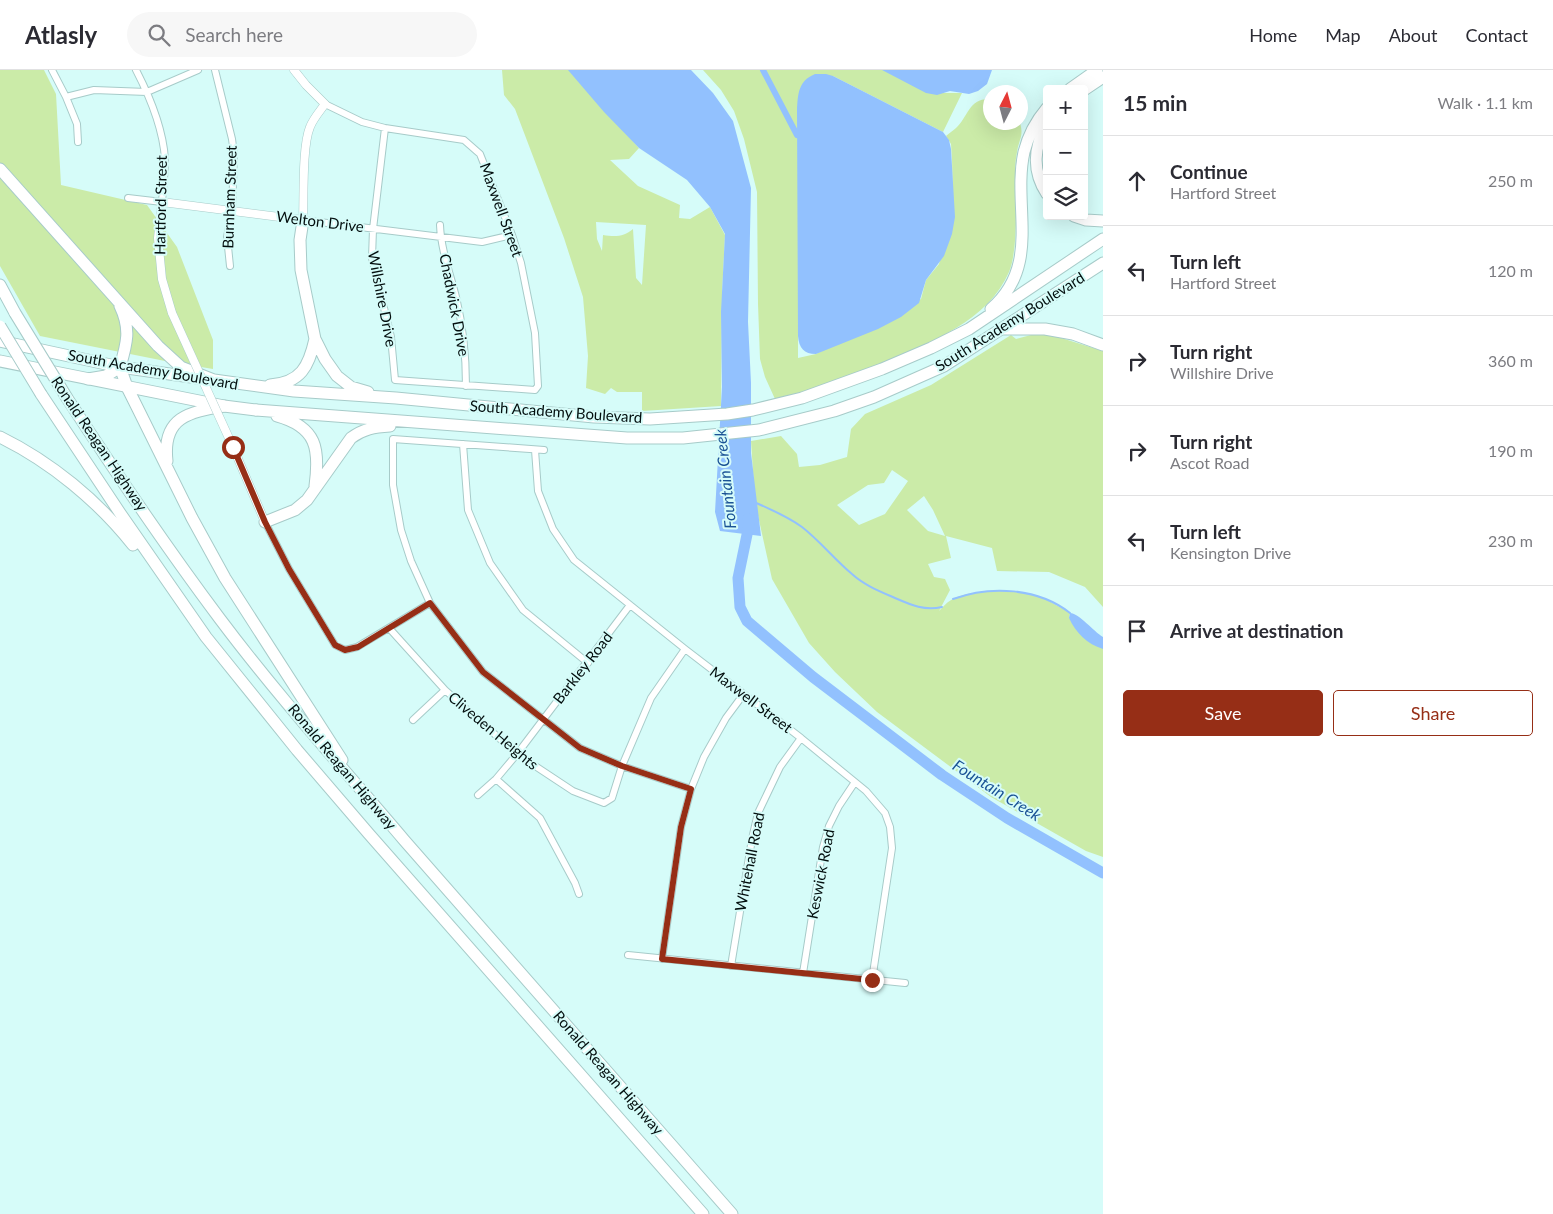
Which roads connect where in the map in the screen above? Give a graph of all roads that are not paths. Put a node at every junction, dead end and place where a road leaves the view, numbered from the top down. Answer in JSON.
{"nodes":[{"id":1,"x":52,"y":70,"type":"edge"},
{"id":2,"x":136,"y":70,"type":"edge"},
{"id":3,"x":198,"y":70,"type":"edge"},
{"id":4,"x":214,"y":70,"type":"edge"},
{"id":5,"x":294,"y":70,"type":"edge"},
{"id":6,"x":1097,"y":70,"type":"edge"},
{"id":7,"x":1103,"y":77,"type":"edge"},
{"id":8,"x":1076,"y":85,"type":"edge"},
{"id":9,"x":1088,"y":87,"type":"edge"},
{"id":10,"x":147,"y":92,"type":"junction"},
{"id":11,"x":66,"y":97,"type":"junction"},
{"id":12,"x":325,"y":104,"type":"junction"},
{"id":13,"x":1043,"y":114,"type":"edge"},
{"id":14,"x":385,"y":128,"type":"junction"},
{"id":15,"x":1043,"y":130,"type":"edge"},
{"id":16,"x":78,"y":142,"type":"dead end"},
{"id":17,"x":0,"y":169,"type":"edge"},
{"id":18,"x":1043,"y":188,"type":"edge"},
{"id":19,"x":128,"y":198,"type":"dead end"},
{"id":20,"x":162,"y":202,"type":"junction"},
{"id":21,"x":232,"y":211,"type":"junction"},
{"id":22,"x":303,"y":220,"type":"junction"},
{"id":23,"x":1086,"y":220,"type":"edge"},
{"id":24,"x":1103,"y":221,"type":"edge"},
{"id":25,"x":440,"y":225,"type":"dead end"},
{"id":26,"x":373,"y":229,"type":"junction"},
{"id":27,"x":512,"y":235,"type":"junction"},
{"id":28,"x":442,"y":237,"type":"junction"},
{"id":29,"x":1103,"y":239,"type":"edge"},
{"id":30,"x":1103,"y":263,"type":"edge"},
{"id":31,"x":230,"y":266,"type":"dead end"},
{"id":32,"x":0,"y":285,"type":"edge"},
{"id":33,"x":117,"y":300,"type":"junction"},
{"id":34,"x":0,"y":326,"type":"edge"},
{"id":35,"x":1004,"y":328,"type":"junction"},
{"id":36,"x":968,"y":329,"type":"junction"},
{"id":37,"x":315,"y":339,"type":"junction"},
{"id":38,"x":0,"y":341,"type":"edge"},
{"id":39,"x":1103,"y":345,"type":"edge"},
{"id":40,"x":0,"y":361,"type":"edge"},
{"id":41,"x":120,"y":367,"type":"junction"},
{"id":42,"x":88,"y":379,"type":"junction"},
{"id":43,"x":214,"y":380,"type":"junction"},
{"id":44,"x":238,"y":384,"type":"junction"},
{"id":45,"x":466,"y":386,"type":"junction"},
{"id":46,"x":127,"y":387,"type":"junction"},
{"id":47,"x":396,"y":398,"type":"junction"},
{"id":48,"x":224,"y":406,"type":"junction"},
{"id":49,"x":256,"y":410,"type":"junction"},
{"id":50,"x":426,"y":424,"type":"junction"},
{"id":51,"x":0,"y":437,"type":"edge"},
{"id":52,"x":463,"y":444,"type":"junction"},
{"id":53,"x":535,"y":450,"type":"junction"},
{"id":54,"x":544,"y":450,"type":"dead end"},
{"id":55,"x":168,"y":468,"type":"junction"},
{"id":56,"x":315,"y":490,"type":"junction"},
{"id":57,"x":265,"y":522,"type":"junction"},
{"id":58,"x":181,"y":601,"type":"junction"},
{"id":59,"x":430,"y":603,"type":"junction"},
{"id":60,"x":630,"y":605,"type":"junction"},
{"id":61,"x":389,"y":628,"type":"junction"},
{"id":62,"x":685,"y":649,"type":"junction"},
{"id":63,"x":588,"y":663,"type":"junction"},
{"id":64,"x":445,"y":690,"type":"junction"},
{"id":65,"x":743,"y":695,"type":"junction"},
{"id":66,"x":543,"y":719,"type":"junction"},
{"id":67,"x":413,"y":720,"type":"dead end"},
{"id":68,"x":801,"y":738,"type":"junction"},
{"id":69,"x":517,"y":754,"type":"junction"},
{"id":70,"x":622,"y":766,"type":"junction"},
{"id":71,"x":496,"y":779,"type":"junction"},
{"id":72,"x":356,"y":782,"type":"junction"},
{"id":73,"x":855,"y":782,"type":"junction"},
{"id":74,"x":691,"y":789,"type":"junction"},
{"id":75,"x":478,"y":795,"type":"dead end"},
{"id":76,"x":579,"y":894,"type":"dead end"},
{"id":77,"x":628,"y":955,"type":"dead end"},
{"id":78,"x":662,"y":959,"type":"junction"},
{"id":79,"x":731,"y":966,"type":"junction"},
{"id":80,"x":803,"y":973,"type":"junction"},
{"id":81,"x":872,"y":980,"type":"junction"},
{"id":82,"x":905,"y":983,"type":"dead end"},
{"id":83,"x":703,"y":1214,"type":"edge"},
{"id":84,"x":732,"y":1214,"type":"edge"}],
"edges":[{"from":1,"to":11,"type":"street"},
{"from":2,"to":10,"type":"street","name":"Hartford Street"},
{"from":3,"to":10,"type":"street"},
{"from":4,"to":21,"type":"street","name":"Burnham Street"},
{"from":5,"to":12,"type":"street","name":"Maxwell Street"},
{"from":6,"to":8,"type":"highway"},
{"from":7,"to":9,"type":"highway"},
{"from":10,"to":11,"type":"street"},
{"from":10,"to":20,"type":"street","name":"Hartford Street"},
{"from":11,"to":16,"type":"street"},
{"from":12,"to":14,"type":"street","name":"Maxwell Street"},
{"from":12,"to":22,"type":"street"},
{"from":13,"to":36,"type":"highway"},
{"from":14,"to":26,"type":"street","name":"Willshire Drive"},
{"from":14,"to":27,"type":"street","name":"Maxwell Street"},
{"from":15,"to":18,"type":"highway"},
{"from":17,"to":33,"type":"highway"},
{"from":19,"to":20,"type":"street","name":"Welton Drive"},
{"from":20,"to":21,"type":"street","name":"Welton Drive"},
{"from":20,"to":57,"type":"street","name":"Hartford Street","bridge":true},
{"from":21,"to":22,"type":"street","name":"Welton Drive"},
{"from":21,"to":31,"type":"street","name":"Burnham Street"},
{"from":22,"to":26,"type":"street","name":"Welton Drive"},
{"from":22,"to":37,"type":"highway"},
{"from":23,"to":24,"type":"highway"},
{"from":25,"to":28,"type":"street","name":"Chadwick Drive"},
{"from":26,"to":28,"type":"street","name":"Welton Drive"},
{"from":26,"to":45,"type":"street","name":"Willshire Drive"},
{"from":27,"to":28,"type":"street","name":"Welton Drive"},
{"from":27,"to":45,"type":"street","name":"Maxwell Street"},
{"from":28,"to":45,"type":"street","name":"Chadwick Drive"},
{"from":29,"to":36,"type":"highway","name":"South Academy Boulevard"},
{"from":30,"to":35,"type":"highway","name":"South Academy Boulevard"},
{"from":32,"to":72,"type":"highway","name":"Ronald Reagan Highway","bridge":true},
{"from":33,"to":41,"type":"highway"},
{"from":33,"to":43,"type":"highway"},
{"from":34,"to":58,"type":"highway","name":"Ronald Reagan Highway","bridge":true},
{"from":35,"to":39,"type":"highway"},
{"from":35,"to":50,"type":"highway","name":"South Academy Boulevard"},
{"from":36,"to":47,"type":"highway","name":"South Academy Boulevard"},
{"from":37,"to":44,"type":"highway"},
{"from":37,"to":47,"type":"highway"},
{"from":38,"to":41,"type":"highway","name":"South Academy Boulevard"},
{"from":40,"to":42,"type":"highway","name":"South Academy Boulevard"},
{"from":41,"to":42,"type":"highway"},
{"from":41,"to":43,"type":"highway","name":"South Academy Boulevard"},
{"from":41,"to":46,"type":"highway"},
{"from":42,"to":46,"type":"highway","name":"South Academy Boulevard"},
{"from":43,"to":44,"type":"highway","name":"South Academy Boulevard"},
{"from":44,"to":47,"type":"highway","name":"South Academy Boulevard"},
{"from":46,"to":48,"type":"highway","name":"South Academy Boulevard"},
{"from":46,"to":55,"type":"highway"},
{"from":48,"to":49,"type":"highway","name":"South Academy Boulevard"},
{"from":48,"to":55,"type":"highway"},
{"from":49,"to":50,"type":"highway","name":"South Academy Boulevard"},
{"from":49,"to":56,"type":"highway"},
{"from":50,"to":56,"type":"highway"},
{"from":51,"to":58,"type":"highway"},
{"from":52,"to":53,"type":"street"},
{"from":52,"to":59,"type":"street"},
{"from":52,"to":63,"type":"street"},
{"from":53,"to":54,"type":"street"},
{"from":53,"to":60,"type":"street","name":"Maxwell Street"},
{"from":55,"to":72,"type":"highway"},
{"from":56,"to":57,"type":"highway"},
{"from":57,"to":61,"type":"street","name":"Hartford Street"},
{"from":58,"to":83,"type":"highway","name":"Ronald Reagan Highway"},
{"from":59,"to":61,"type":"street","name":"Hartford Street"},
{"from":59,"to":66,"type":"street"},
{"from":60,"to":62,"type":"street","name":"Maxwell Street"},
{"from":60,"to":63,"type":"street","name":"Barkley Road"},
{"from":61,"to":64,"type":"street","name":"Cliveden Heights"},
{"from":62,"to":65,"type":"street","name":"Maxwell Street"},
{"from":62,"to":70,"type":"street"},
{"from":63,"to":66,"type":"street","name":"Barkley Road"},
{"from":64,"to":67,"type":"street"},
{"from":64,"to":69,"type":"street","name":"Cliveden Heights"},
{"from":65,"to":68,"type":"street","name":"Maxwell Street"},
{"from":65,"to":74,"type":"street"},
{"from":66,"to":69,"type":"street","name":"Barkley Road"},
{"from":66,"to":70,"type":"street"},
{"from":68,"to":73,"type":"street","name":"Maxwell Street"},
{"from":68,"to":79,"type":"street","name":"Whitehall Road"},
{"from":69,"to":70,"type":"street","name":"Cliveden Heights"},
{"from":69,"to":71,"type":"street","name":"Barkley Road"},
{"from":70,"to":74,"type":"street"},
{"from":71,"to":75,"type":"street","name":"Barkley Road"},
{"from":71,"to":76,"type":"street"},
{"from":72,"to":84,"type":"highway","name":"Ronald Reagan Highway"},
{"from":73,"to":80,"type":"street","name":"Keswick Road"},
{"from":73,"to":81,"type":"street","name":"Maxwell Street"},
{"from":74,"to":78,"type":"street"},
{"from":77,"to":78,"type":"street"},
{"from":78,"to":79,"type":"street"},
{"from":79,"to":80,"type":"street"},
{"from":80,"to":81,"type":"street"},
{"from":81,"to":82,"type":"street"}]}
